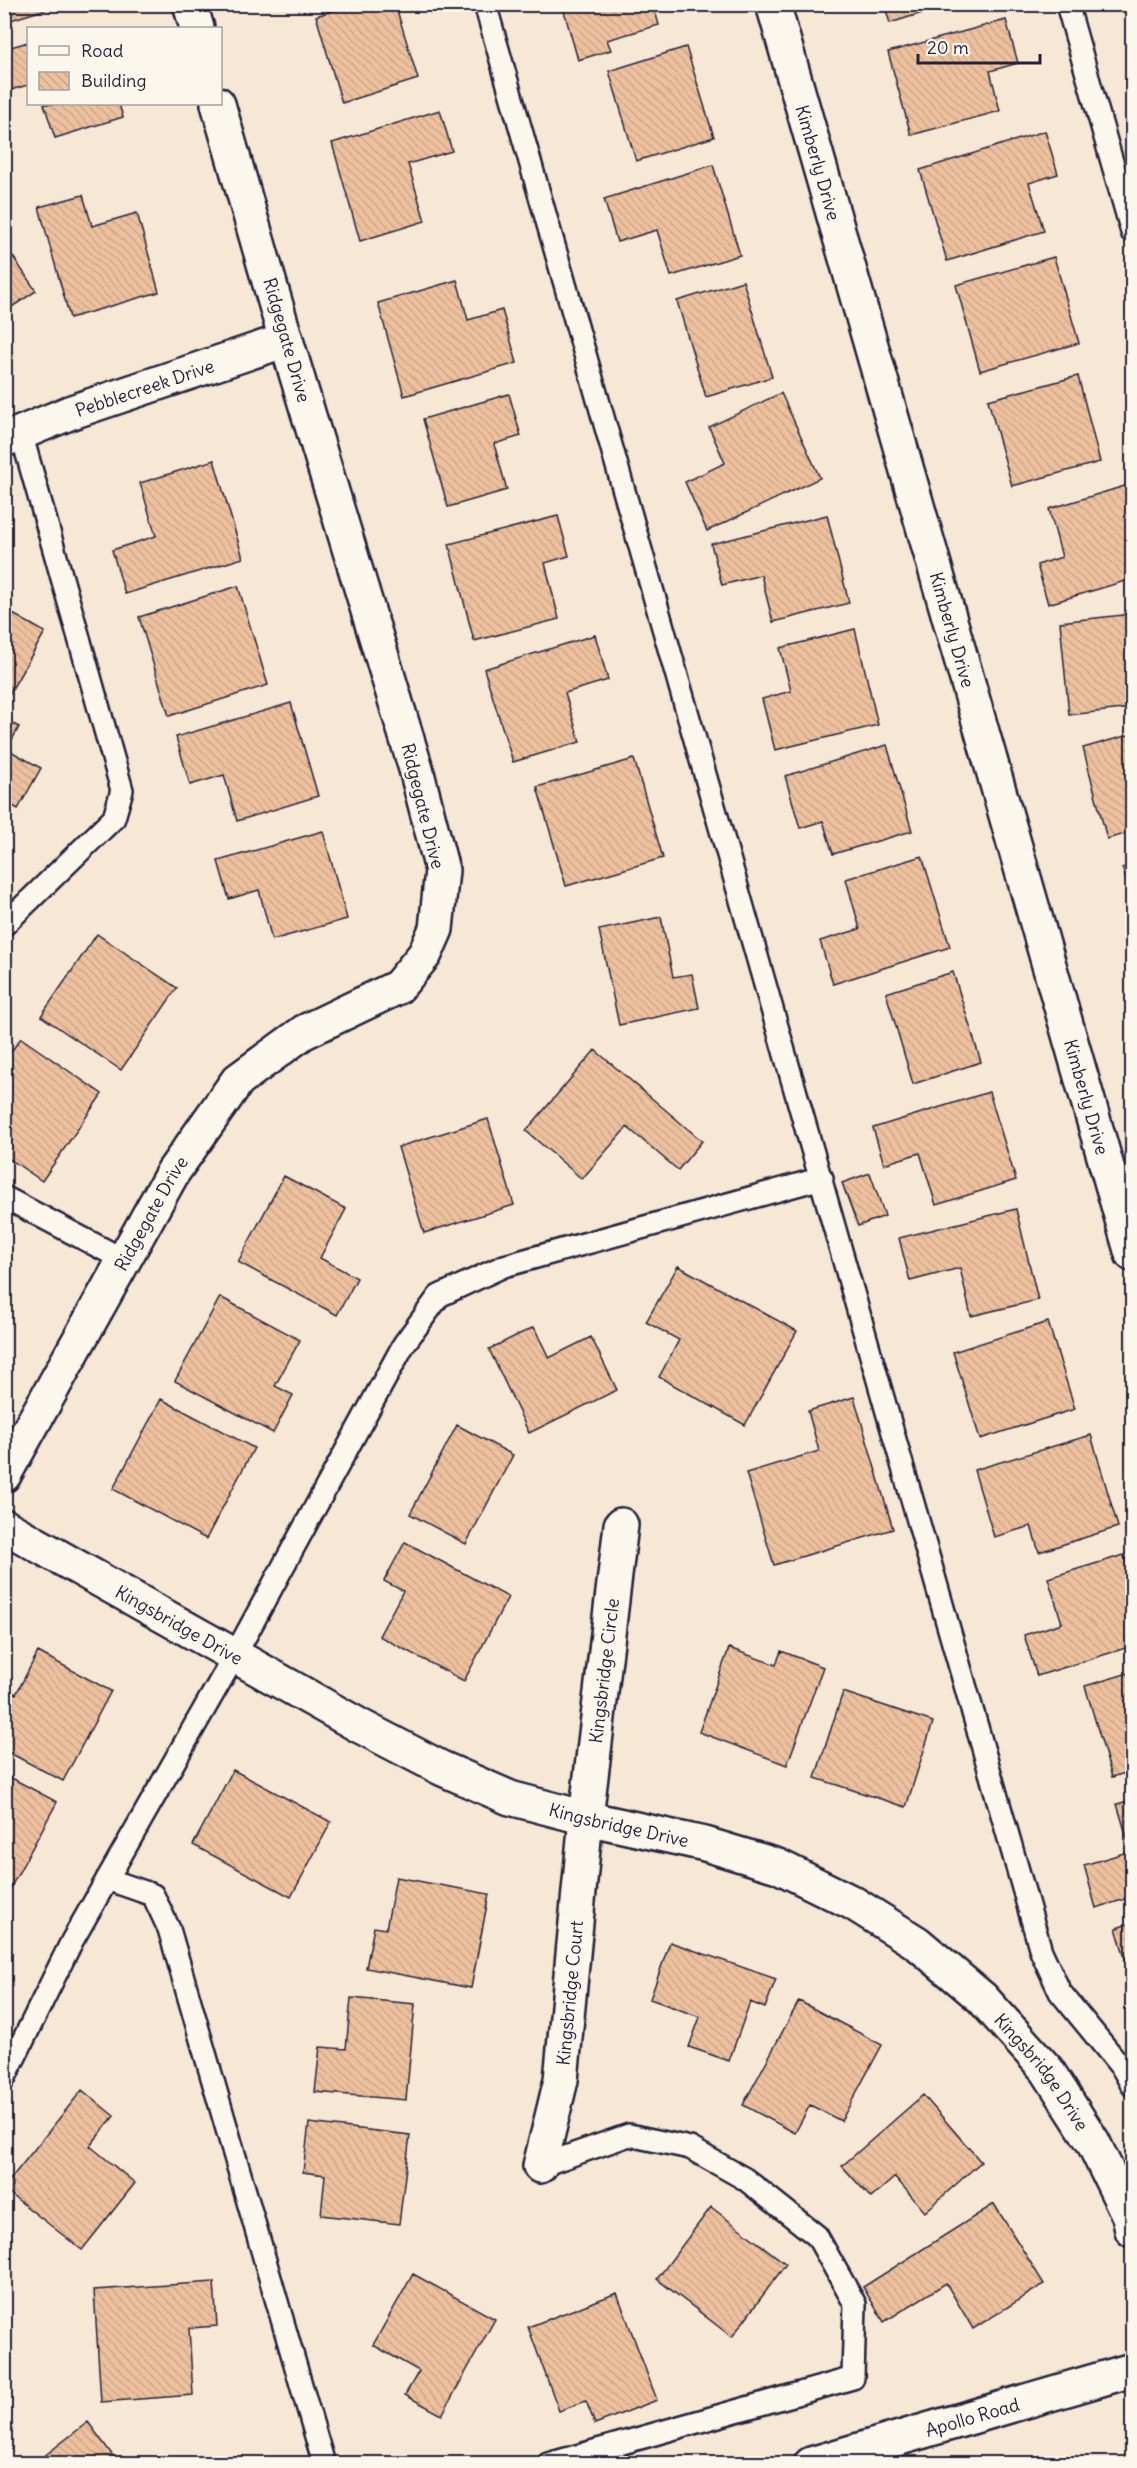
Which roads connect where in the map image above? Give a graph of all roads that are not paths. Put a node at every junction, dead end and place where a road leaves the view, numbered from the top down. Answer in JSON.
{"nodes":[{"id":1,"x":190,"y":4,"type":"edge"},
{"id":2,"x":485,"y":4,"type":"edge"},
{"id":3,"x":773,"y":4,"type":"edge"},
{"id":4,"x":1067,"y":4,"type":"edge"},
{"id":5,"x":196,"y":27,"type":"edge"},
{"id":6,"x":218,"y":105,"type":"edge"},
{"id":7,"x":1132,"y":232,"type":"edge"},
{"id":8,"x":286,"y":339,"type":"junction"},
{"id":9,"x":13,"y":436,"type":"edge"},
{"id":10,"x":4,"y":925,"type":"edge"},
{"id":11,"x":822,"y":1178,"type":"junction"},
{"id":12,"x":4,"y":1197,"type":"edge"},
{"id":13,"x":1132,"y":1254,"type":"edge"},
{"id":14,"x":124,"y":1260,"type":"junction"},
{"id":15,"x":4,"y":1476,"type":"edge"},
{"id":16,"x":621,"y":1525,"type":"dead end"},
{"id":17,"x":4,"y":1526,"type":"edge"},
{"id":18,"x":235,"y":1655,"type":"junction"},
{"id":19,"x":586,"y":1818,"type":"junction"},
{"id":20,"x":107,"y":1879,"type":"junction"},
{"id":21,"x":4,"y":2079,"type":"edge"},
{"id":22,"x":1132,"y":2085,"type":"edge"},
{"id":23,"x":540,"y":2166,"type":"joint"},
{"id":24,"x":1132,"y":2230,"type":"edge"},
{"id":25,"x":1132,"y":2370,"type":"edge"},
{"id":26,"x":324,"y":2463,"type":"edge"},
{"id":27,"x":548,"y":2463,"type":"edge"},
{"id":28,"x":811,"y":2463,"type":"edge"}],
"edges":[{"from":1,"to":5,"type":"street"},
{"from":2,"to":11,"type":"lane"},
{"from":3,"to":13,"type":"street","name":"Kimberly Drive"},
{"from":4,"to":7,"type":"lane"},
{"from":6,"to":8,"type":"street","name":"Ridgegate Drive"},
{"from":8,"to":9,"type":"street","name":"Pebblecreek Drive"},
{"from":8,"to":14,"type":"street","name":"Ridgegate Drive"},
{"from":9,"to":10,"type":"lane"},
{"from":11,"to":18,"type":"lane"},
{"from":11,"to":22,"type":"lane"},
{"from":12,"to":14,"type":"lane"},
{"from":14,"to":15,"type":"street","name":"Ridgegate Drive"},
{"from":16,"to":19,"type":"street","name":"Kingsbridge Circle"},
{"from":17,"to":18,"type":"street","name":"Kingsbridge Drive"},
{"from":18,"to":19,"type":"street","name":"Kingsbridge Drive"},
{"from":18,"to":20,"type":"lane"},
{"from":19,"to":23,"type":"street","name":"Kingsbridge Court"},
{"from":19,"to":24,"type":"street","name":"Kingsbridge Drive"},
{"from":20,"to":21,"type":"lane"},
{"from":20,"to":26,"type":"lane"},
{"from":23,"to":27,"type":"lane"},
{"from":25,"to":28,"type":"street","name":"Apollo Road"}]}
